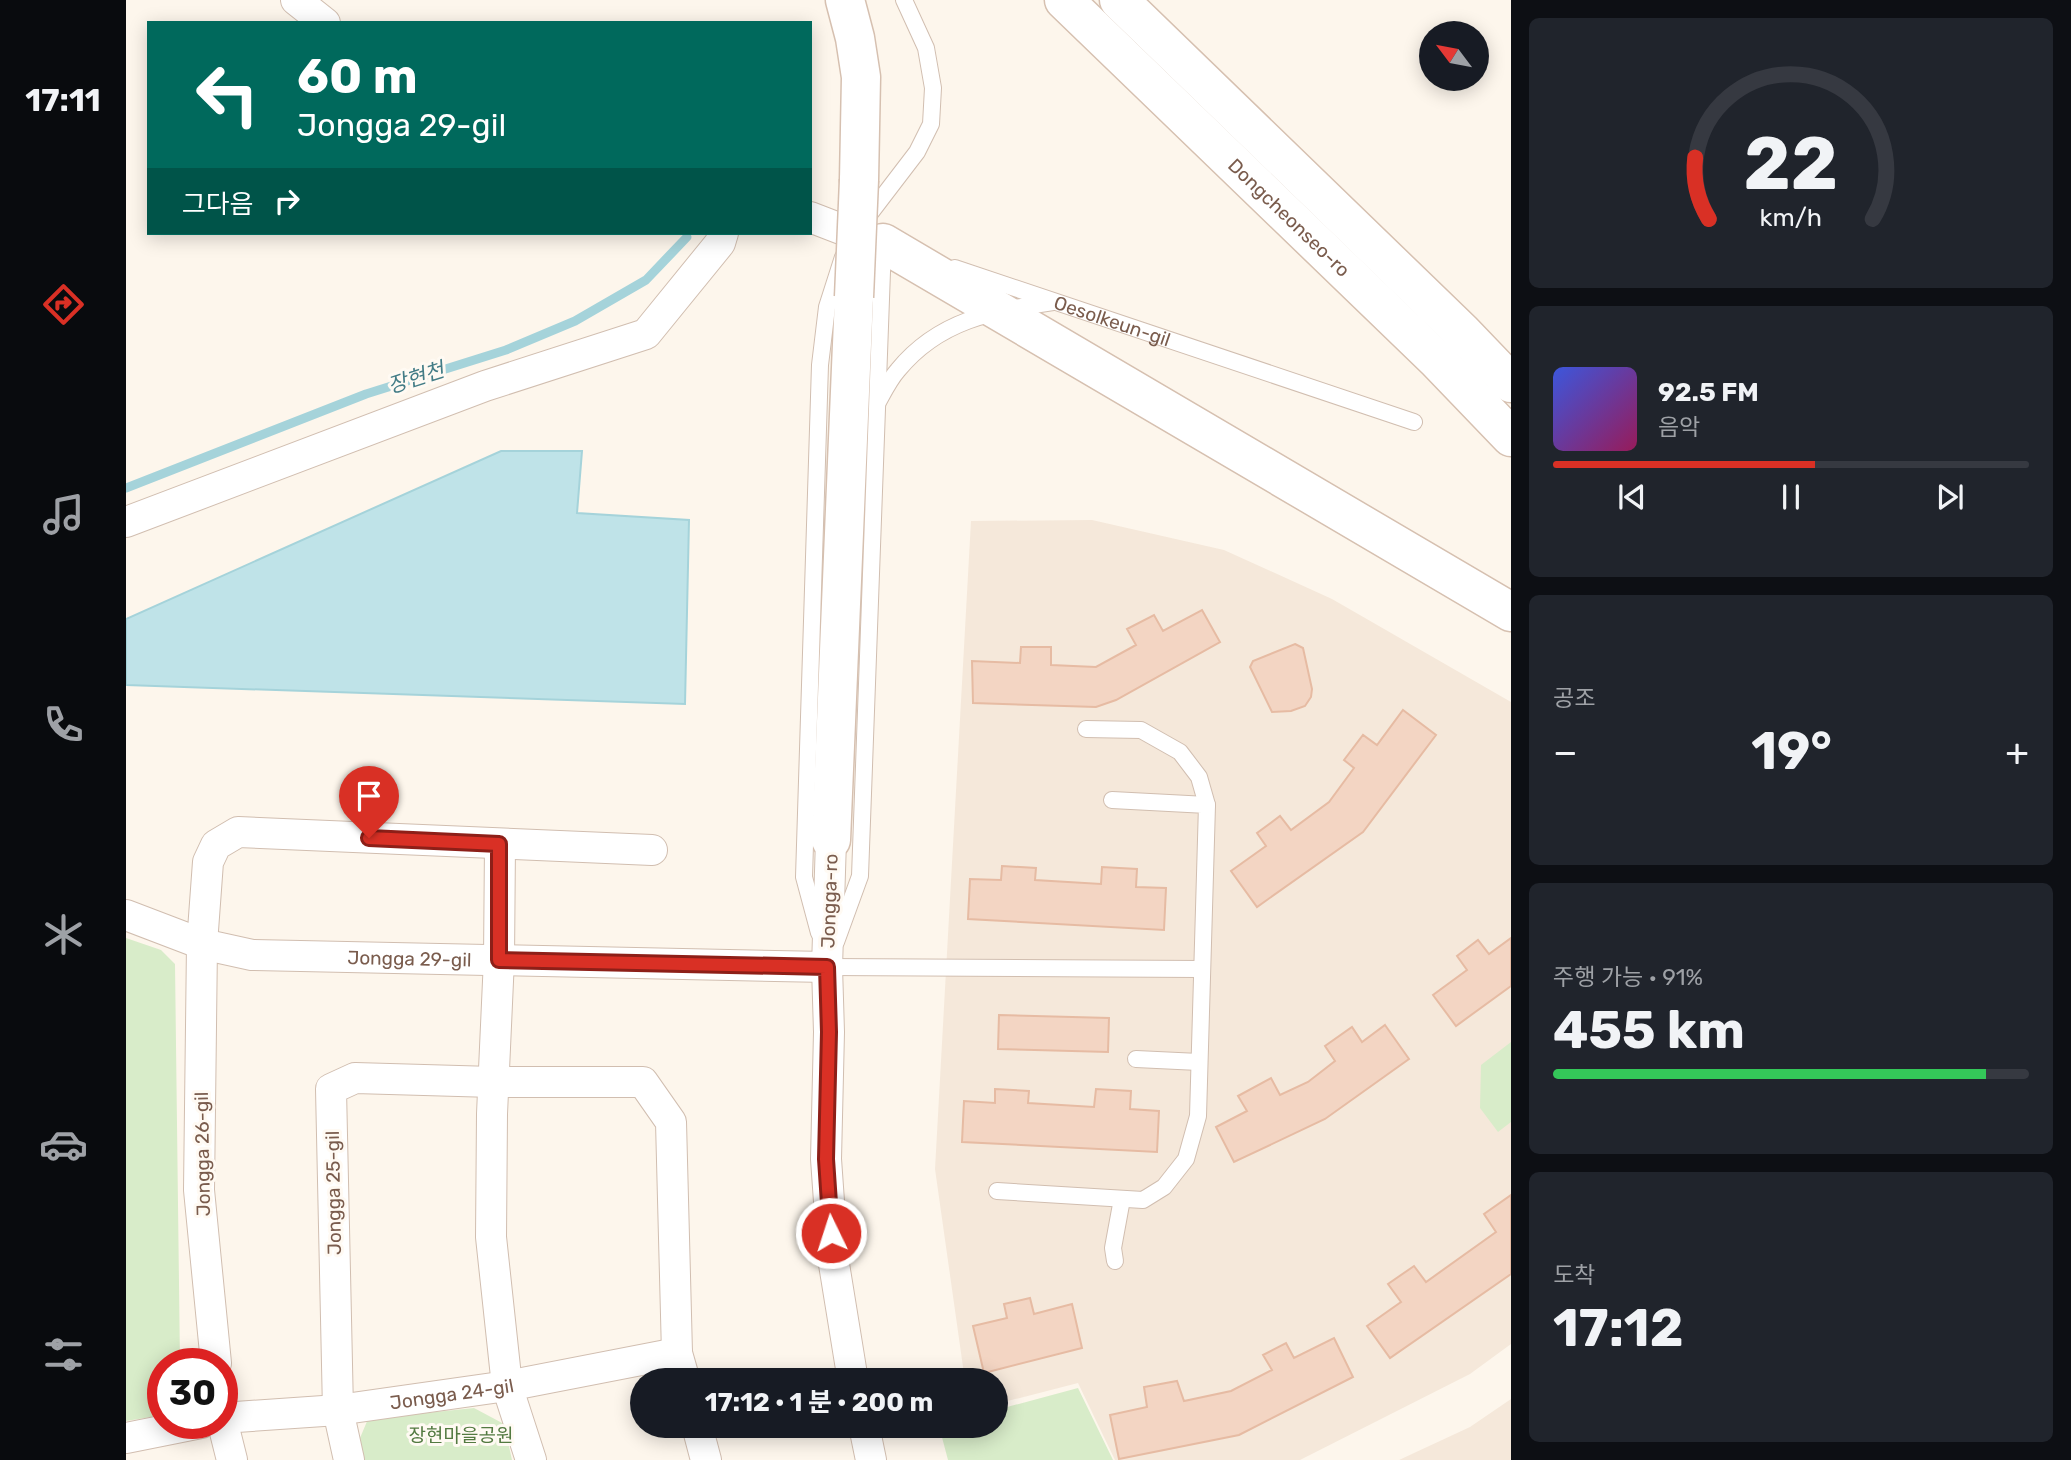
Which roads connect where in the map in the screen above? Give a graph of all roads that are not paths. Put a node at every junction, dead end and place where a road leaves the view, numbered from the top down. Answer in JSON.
{"nodes":[{"id":1,"x":296,"y":0,"type":"edge"},
{"id":2,"x":845,"y":0,"type":"edge"},
{"id":3,"x":904,"y":0,"type":"edge"},
{"id":4,"x":1065,"y":0,"type":"edge"},
{"id":5,"x":1119,"y":0,"type":"edge"},
{"id":6,"x":322,"y":21,"type":"edge"},
{"id":7,"x":812,"y":218,"type":"edge"},
{"id":8,"x":722,"y":235,"type":"edge"},
{"id":9,"x":868,"y":239,"type":"junction"},
{"id":10,"x":1056,"y":301,"type":"junction"},
{"id":11,"x":997,"y":310,"type":"junction"},
{"id":12,"x":1511,"y":383,"type":"edge"},
{"id":13,"x":877,"y":404,"type":"junction"},
{"id":14,"x":1414,"y":422,"type":"dead end"},
{"id":15,"x":1511,"y":437,"type":"edge"},
{"id":16,"x":126,"y":522,"type":"edge"},
{"id":17,"x":1511,"y":612,"type":"edge"},
{"id":18,"x":1086,"y":729,"type":"dead end"},
{"id":19,"x":1112,"y":800,"type":"dead end"},
{"id":20,"x":1207,"y":805,"type":"junction"},
{"id":21,"x":831,"y":840,"type":"joint"},
{"id":22,"x":499,"y":844,"type":"junction"},
{"id":23,"x":652,"y":850,"type":"dead end"},
{"id":24,"x":126,"y":915,"type":"edge"},
{"id":25,"x":202,"y":944,"type":"junction"},
{"id":26,"x":499,"y":960,"type":"junction"},
{"id":27,"x":827,"y":967,"type":"junction"},
{"id":28,"x":1201,"y":970,"type":"junction"},
{"id":29,"x":1136,"y":1059,"type":"dead end"},
{"id":30,"x":1199,"y":1062,"type":"junction"},
{"id":31,"x":493,"y":1082,"type":"junction"},
{"id":32,"x":997,"y":1191,"type":"dead end"},
{"id":33,"x":1122,"y":1199,"type":"junction"},
{"id":34,"x":1115,"y":1261,"type":"dead end"},
{"id":35,"x":215,"y":1348,"type":"edge"},
{"id":36,"x":681,"y":1367,"type":"edge"},
{"id":37,"x":851,"y":1368,"type":"edge"},
{"id":38,"x":507,"y":1386,"type":"junction"},
{"id":39,"x":338,"y":1410,"type":"junction"},
{"id":40,"x":238,"y":1418,"type":"edge"},
{"id":41,"x":147,"y":1434,"type":"edge"},
{"id":42,"x":126,"y":1438,"type":"edge"},
{"id":43,"x":700,"y":1438,"type":"edge"},
{"id":44,"x":866,"y":1438,"type":"edge"},
{"id":45,"x":227,"y":1439,"type":"edge"},
{"id":46,"x":232,"y":1460,"type":"edge"},
{"id":47,"x":349,"y":1460,"type":"edge"},
{"id":48,"x":531,"y":1460,"type":"edge"},
{"id":49,"x":706,"y":1460,"type":"edge"},
{"id":50,"x":871,"y":1460,"type":"edge"}],
"edges":[{"from":1,"to":6,"type":"street"},
{"from":2,"to":21,"type":"main road","bridge":true},
{"from":3,"to":9,"type":"lane"},
{"from":4,"to":15,"type":"main road","name":"Dongcheonseo-ro"},
{"from":5,"to":12,"type":"main road","name":"Dongcheonseo-ro"},
{"from":7,"to":9,"type":"street","name":"Oesolkeun-gil"},
{"from":8,"to":16,"type":"street"},
{"from":9,"to":10,"type":"lane","name":"Oesolkeun-gil"},
{"from":9,"to":11,"type":"main road"},
{"from":9,"to":13,"type":"lane"},
{"from":9,"to":27,"type":"lane"},
{"from":10,"to":11,"type":"lane"},
{"from":10,"to":14,"type":"lane","name":"Oesolkeun-gil"},
{"from":11,"to":13,"type":"lane"},
{"from":11,"to":17,"type":"main road"},
{"from":13,"to":27,"type":"lane"},
{"from":18,"to":20,"type":"lane"},
{"from":19,"to":20,"type":"lane"},
{"from":20,"to":28,"type":"lane"},
{"from":21,"to":27,"type":"street","name":"Jongga-ro"},
{"from":22,"to":23,"type":"street","name":"Jongga 26-gil"},
{"from":22,"to":25,"type":"street","name":"Jongga 26-gil"},
{"from":22,"to":26,"type":"street"},
{"from":24,"to":25,"type":"street","name":"Jongga 29-gil"},
{"from":25,"to":26,"type":"street","name":"Jongga 29-gil"},
{"from":25,"to":35,"type":"street","name":"Jongga 26-gil"},
{"from":26,"to":27,"type":"street","name":"Jongga 29-gil"},
{"from":26,"to":31,"type":"street"},
{"from":27,"to":28,"type":"lane"},
{"from":27,"to":37,"type":"street","name":"Jongga-ro"},
{"from":28,"to":30,"type":"lane"},
{"from":29,"to":30,"type":"lane"},
{"from":30,"to":33,"type":"lane"},
{"from":31,"to":36,"type":"street"},
{"from":31,"to":38,"type":"street"},
{"from":31,"to":39,"type":"street","name":"Jongga 25-gil"},
{"from":32,"to":33,"type":"lane"},
{"from":33,"to":34,"type":"lane"},
{"from":36,"to":38,"type":"street","name":"Jongga 24-gil"},
{"from":38,"to":39,"type":"street","name":"Jongga 24-gil"},
{"from":38,"to":48,"type":"street"},
{"from":39,"to":40,"type":"street","name":"Jongga 24-gil"},
{"from":39,"to":47,"type":"street","name":"Jongga 25-gil"},
{"from":41,"to":42,"type":"street"},
{"from":43,"to":49,"type":"street"},
{"from":44,"to":50,"type":"street"},
{"from":45,"to":46,"type":"street"}]}
